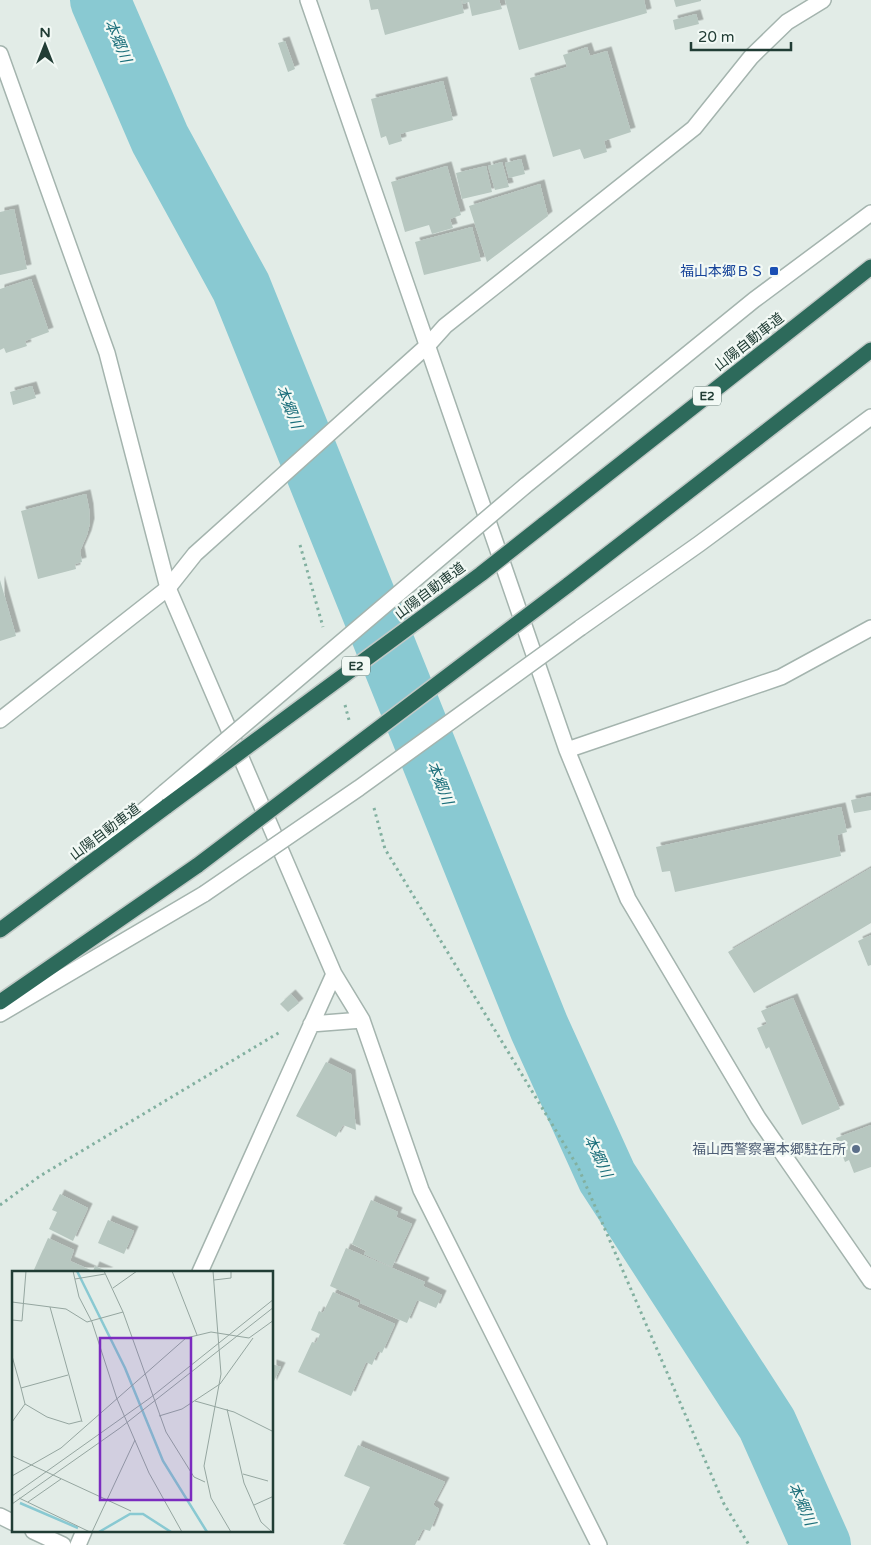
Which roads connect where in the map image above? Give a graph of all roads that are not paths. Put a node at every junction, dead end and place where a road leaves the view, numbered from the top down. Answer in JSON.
{"nodes":[{"id":1,"x":308,"y":0,"type":"edge"},
{"id":2,"x":823,"y":0,"type":"edge"},
{"id":3,"x":0,"y":54,"type":"edge"},
{"id":4,"x":871,"y":213,"type":"edge"},
{"id":5,"x":871,"y":267,"type":"edge"},
{"id":6,"x":428,"y":345,"type":"junction"},
{"id":7,"x":871,"y":350,"type":"edge"},
{"id":8,"x":871,"y":417,"type":"edge"},
{"id":9,"x":168,"y":588,"type":"junction"},
{"id":10,"x":871,"y":628,"type":"edge"},
{"id":11,"x":0,"y":720,"type":"edge"},
{"id":12,"x":567,"y":750,"type":"junction"},
{"id":13,"x":166,"y":799,"type":"junction"},
{"id":14,"x":0,"y":930,"type":"edge"},
{"id":15,"x":334,"y":974,"type":"junction"},
{"id":16,"x":0,"y":1002,"type":"edge"},
{"id":17,"x":0,"y":1014,"type":"edge"},
{"id":18,"x":362,"y":1020,"type":"junction"},
{"id":19,"x":312,"y":1024,"type":"junction"},
{"id":20,"x":200,"y":1271,"type":"edge"},
{"id":21,"x":871,"y":1281,"type":"edge"},
{"id":22,"x":0,"y":1516,"type":"edge"},
{"id":23,"x":12,"y":1521,"type":"edge"},
{"id":24,"x":35,"y":1532,"type":"edge"},
{"id":25,"x":84,"y":1532,"type":"edge"},
{"id":26,"x":62,"y":1545,"type":"edge"},
{"id":27,"x":78,"y":1545,"type":"edge"},
{"id":28,"x":599,"y":1545,"type":"edge"}],
"edges":[{"from":1,"to":6,"type":"street"},
{"from":2,"to":6,"type":"street"},
{"from":3,"to":9,"type":"street"},
{"from":4,"to":13,"type":"street","bridge":true},
{"from":5,"to":13,"type":"highway","name":"山陽自動車道","number":"E2","bridge":true},
{"from":6,"to":9,"type":"street"},
{"from":6,"to":12,"type":"street"},
{"from":7,"to":16,"type":"highway","bridge":true},
{"from":8,"to":17,"type":"street","bridge":true},
{"from":9,"to":11,"type":"street"},
{"from":9,"to":15,"type":"street"},
{"from":10,"to":12,"type":"street"},
{"from":12,"to":21,"type":"street"},
{"from":13,"to":14,"type":"highway","name":"山陽自動車道","number":"E2"},
{"from":15,"to":18,"type":"street"},
{"from":15,"to":19,"type":"street"},
{"from":18,"to":19,"type":"street"},
{"from":18,"to":28,"type":"street"},
{"from":19,"to":20,"type":"street"},
{"from":22,"to":23,"type":"street"},
{"from":24,"to":26,"type":"street"},
{"from":25,"to":27,"type":"street"}]}
